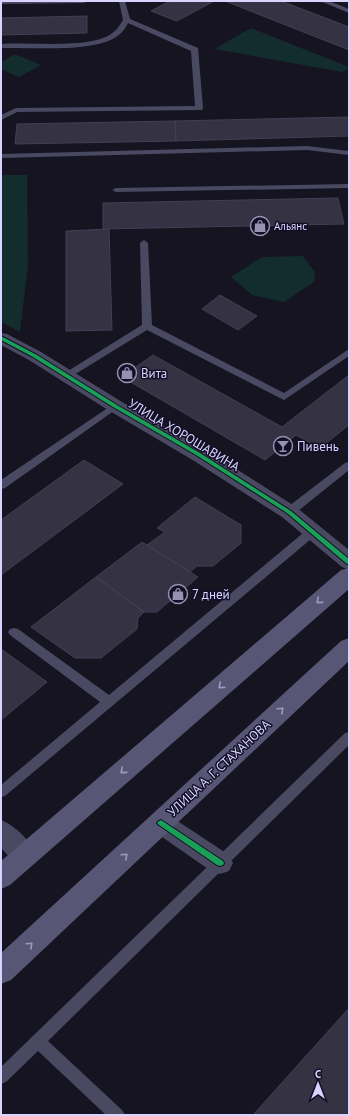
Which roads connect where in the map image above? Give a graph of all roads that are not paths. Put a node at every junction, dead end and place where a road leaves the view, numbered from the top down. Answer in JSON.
{"nodes":[{"id":1,"x":84,"y":1,"type":"edge"},
{"id":2,"x":122,"y":1,"type":"edge"},
{"id":3,"x":323,"y":1,"type":"edge"},
{"id":4,"x":1,"y":2,"type":"edge"},
{"id":5,"x":349,"y":11,"type":"edge"},
{"id":6,"x":127,"y":20,"type":"junction"},
{"id":7,"x":1,"y":46,"type":"edge"},
{"id":8,"x":1,"y":118,"type":"edge"},
{"id":9,"x":349,"y":153,"type":"edge"},
{"id":10,"x":1,"y":156,"type":"edge"},
{"id":11,"x":349,"y":186,"type":"edge"},
{"id":12,"x":116,"y":190,"type":"dead end"},
{"id":13,"x":144,"y":243,"type":"dead end"},
{"id":14,"x":147,"y":326,"type":"junction"},
{"id":15,"x":1,"y":338,"type":"edge"},
{"id":16,"x":349,"y":352,"type":"edge"},
{"id":17,"x":66,"y":376,"type":"junction"},
{"id":18,"x":115,"y":406,"type":"junction"},
{"id":19,"x":349,"y":465,"type":"edge"},
{"id":20,"x":1,"y":485,"type":"edge"},
{"id":21,"x":289,"y":512,"type":"junction"},
{"id":22,"x":313,"y":531,"type":"junction"},
{"id":23,"x":349,"y":562,"type":"edge"},
{"id":24,"x":349,"y":576,"type":"edge"},
{"id":25,"x":14,"y":632,"type":"dead end"},
{"id":26,"x":349,"y":647,"type":"edge"},
{"id":27,"x":108,"y":701,"type":"junction"},
{"id":28,"x":349,"y":736,"type":"edge"},
{"id":29,"x":1,"y":792,"type":"edge"},
{"id":30,"x":161,"y":823,"type":"junction"},
{"id":31,"x":1,"y":831,"type":"edge"},
{"id":32,"x":25,"y":856,"type":"junction"},
{"id":33,"x":220,"y":864,"type":"junction"},
{"id":34,"x":1,"y":877,"type":"edge"},
{"id":35,"x":1,"y":971,"type":"edge"},
{"id":36,"x":38,"y":1042,"type":"junction"},
{"id":37,"x":1,"y":1077,"type":"edge"},
{"id":38,"x":118,"y":1115,"type":"edge"}],
"edges":[{"from":1,"to":4,"type":"lane"},
{"from":2,"to":6,"type":"lane"},
{"from":3,"to":5,"type":"lane"},
{"from":6,"to":7,"type":"lane"},
{"from":6,"to":8,"type":"lane"},
{"from":9,"to":10,"type":"lane"},
{"from":11,"to":12,"type":"lane"},
{"from":13,"to":14,"type":"lane"},
{"from":14,"to":16,"type":"lane"},
{"from":14,"to":17,"type":"lane"},
{"from":15,"to":17,"type":"street","name":"УЛИЦА ХОРОШАВИНА"},
{"from":17,"to":18,"type":"street","name":"УЛИЦА ХОРОШАВИНА"},
{"from":18,"to":20,"type":"lane"},
{"from":18,"to":21,"type":"street","name":"УЛИЦА ХОРОШАВИНА"},
{"from":19,"to":21,"type":"lane"},
{"from":21,"to":22,"type":"street","name":"УЛИЦА ХОРОШАВИНА"},
{"from":22,"to":23,"type":"street","name":"УЛИЦА ХОРОШАВИНА"},
{"from":22,"to":27,"type":"lane"},
{"from":24,"to":32,"type":"main road","one_way":true},
{"from":25,"to":27,"type":"lane"},
{"from":30,"to":26,"type":"main road","name":"УЛИЦА А. Г. СТАХАНОВА","one_way":true},
{"from":27,"to":29,"type":"lane"},
{"from":28,"to":33,"type":"lane"},
{"from":30,"to":33,"type":"street"},
{"from":35,"to":30,"type":"main road","name":"УЛИЦА А. Г. СТАХАНОВА","one_way":true},
{"from":31,"to":32,"type":"street"},
{"from":32,"to":34,"type":"main road"},
{"from":33,"to":36,"type":"lane"},
{"from":36,"to":37,"type":"lane"},
{"from":36,"to":38,"type":"lane"}]}
